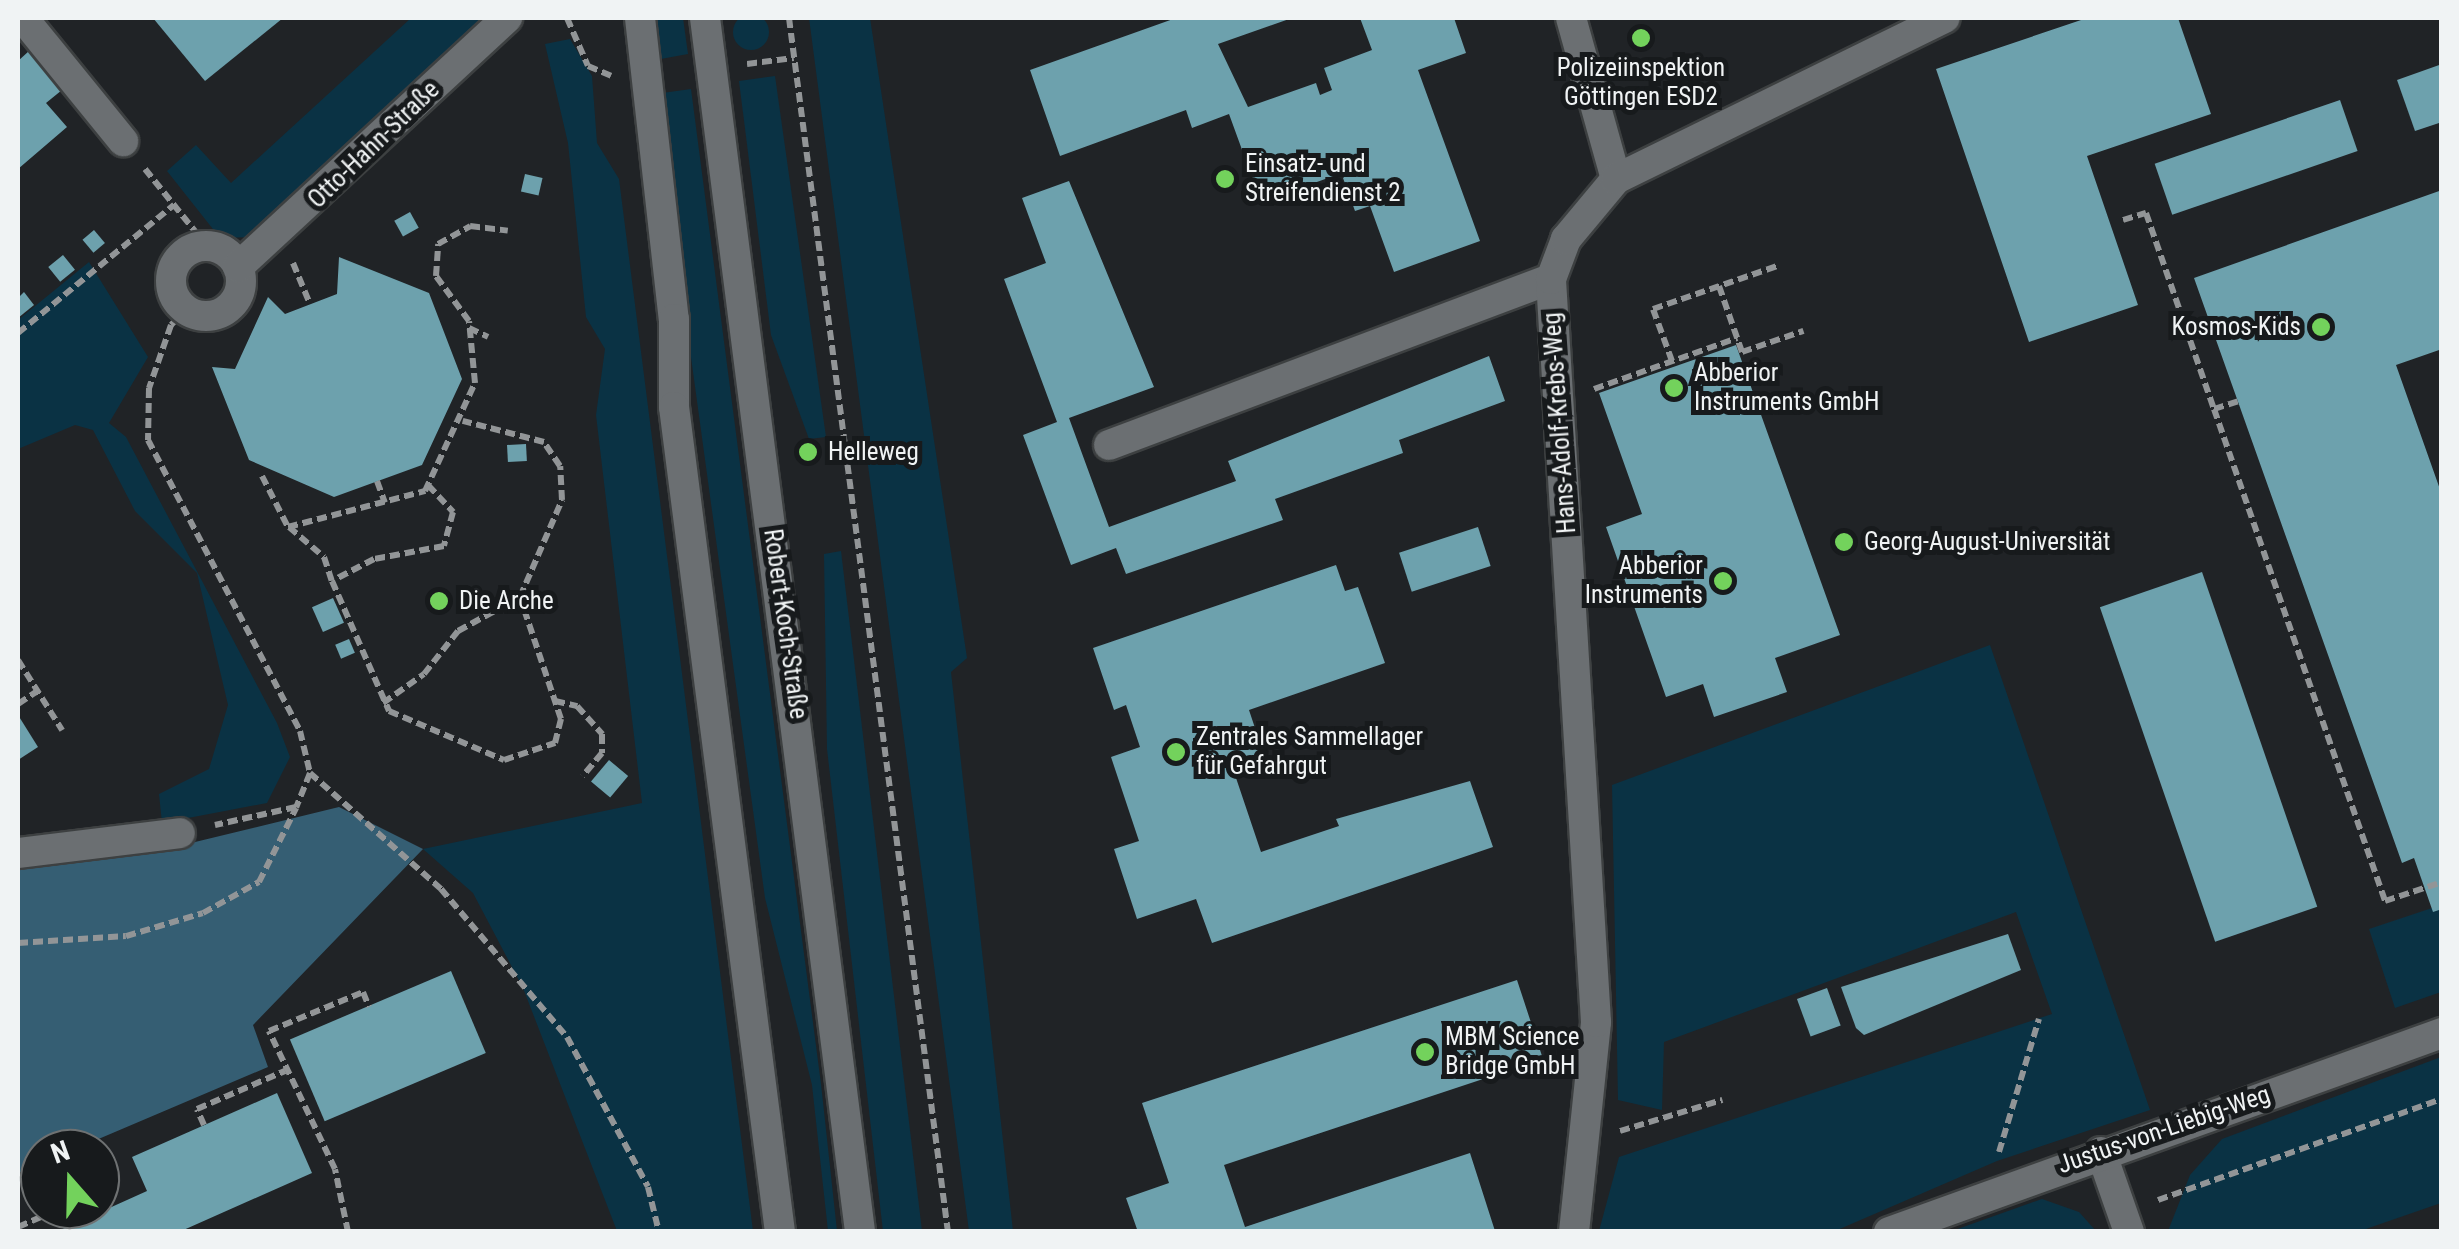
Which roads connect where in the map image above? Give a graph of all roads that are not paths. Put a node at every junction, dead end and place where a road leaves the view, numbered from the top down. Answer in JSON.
{"nodes":[{"id":1,"x":23,"y":18,"type":"edge"},
{"id":2,"x":506,"y":18,"type":"edge"},
{"id":3,"x":640,"y":18,"type":"edge"},
{"id":4,"x":704,"y":18,"type":"edge"},
{"id":5,"x":1571,"y":18,"type":"edge"},
{"id":6,"x":1945,"y":18,"type":"edge"},
{"id":7,"x":123,"y":141,"type":"road end"},
{"id":8,"x":1616,"y":179,"type":"junction"},
{"id":9,"x":238,"y":267,"type":"junction"},
{"id":10,"x":1550,"y":279,"type":"junction"},
{"id":11,"x":1109,"y":445,"type":"dead end"},
{"id":12,"x":180,"y":833,"type":"road end"},
{"id":13,"x":18,"y":853,"type":"edge"},
{"id":14,"x":2442,"y":1033,"type":"edge"},
{"id":15,"x":2101,"y":1152,"type":"junction"},
{"id":16,"x":2126,"y":1222,"type":"edge"},
{"id":17,"x":780,"y":1232,"type":"edge"},
{"id":18,"x":860,"y":1232,"type":"edge"},
{"id":19,"x":1574,"y":1232,"type":"edge"},
{"id":20,"x":1888,"y":1232,"type":"edge"}],
"edges":[{"from":1,"to":7,"type":"street"},
{"from":2,"to":9,"type":"street","name":"Otto-Hahn-Straße"},
{"from":3,"to":17,"type":"street"},
{"from":4,"to":18,"type":"street","name":"Robert-Koch-Straße"},
{"from":5,"to":8,"type":"street"},
{"from":6,"to":8,"type":"street","name":"Hans-Adolf-Krebs-Weg"},
{"from":8,"to":10,"type":"street","name":"Hans-Adolf-Krebs-Weg"},
{"from":9,"to":9,"type":"street","name":"Otto-Hahn-Straße"},
{"from":10,"to":11,"type":"street"},
{"from":10,"to":19,"type":"street","name":"Hans-Adolf-Krebs-Weg"},
{"from":12,"to":13,"type":"street"},
{"from":14,"to":15,"type":"street","name":"Justus-von-Liebig-Weg"},
{"from":15,"to":16,"type":"street"},
{"from":15,"to":20,"type":"street","name":"Justus-von-Liebig-Weg"}]}
